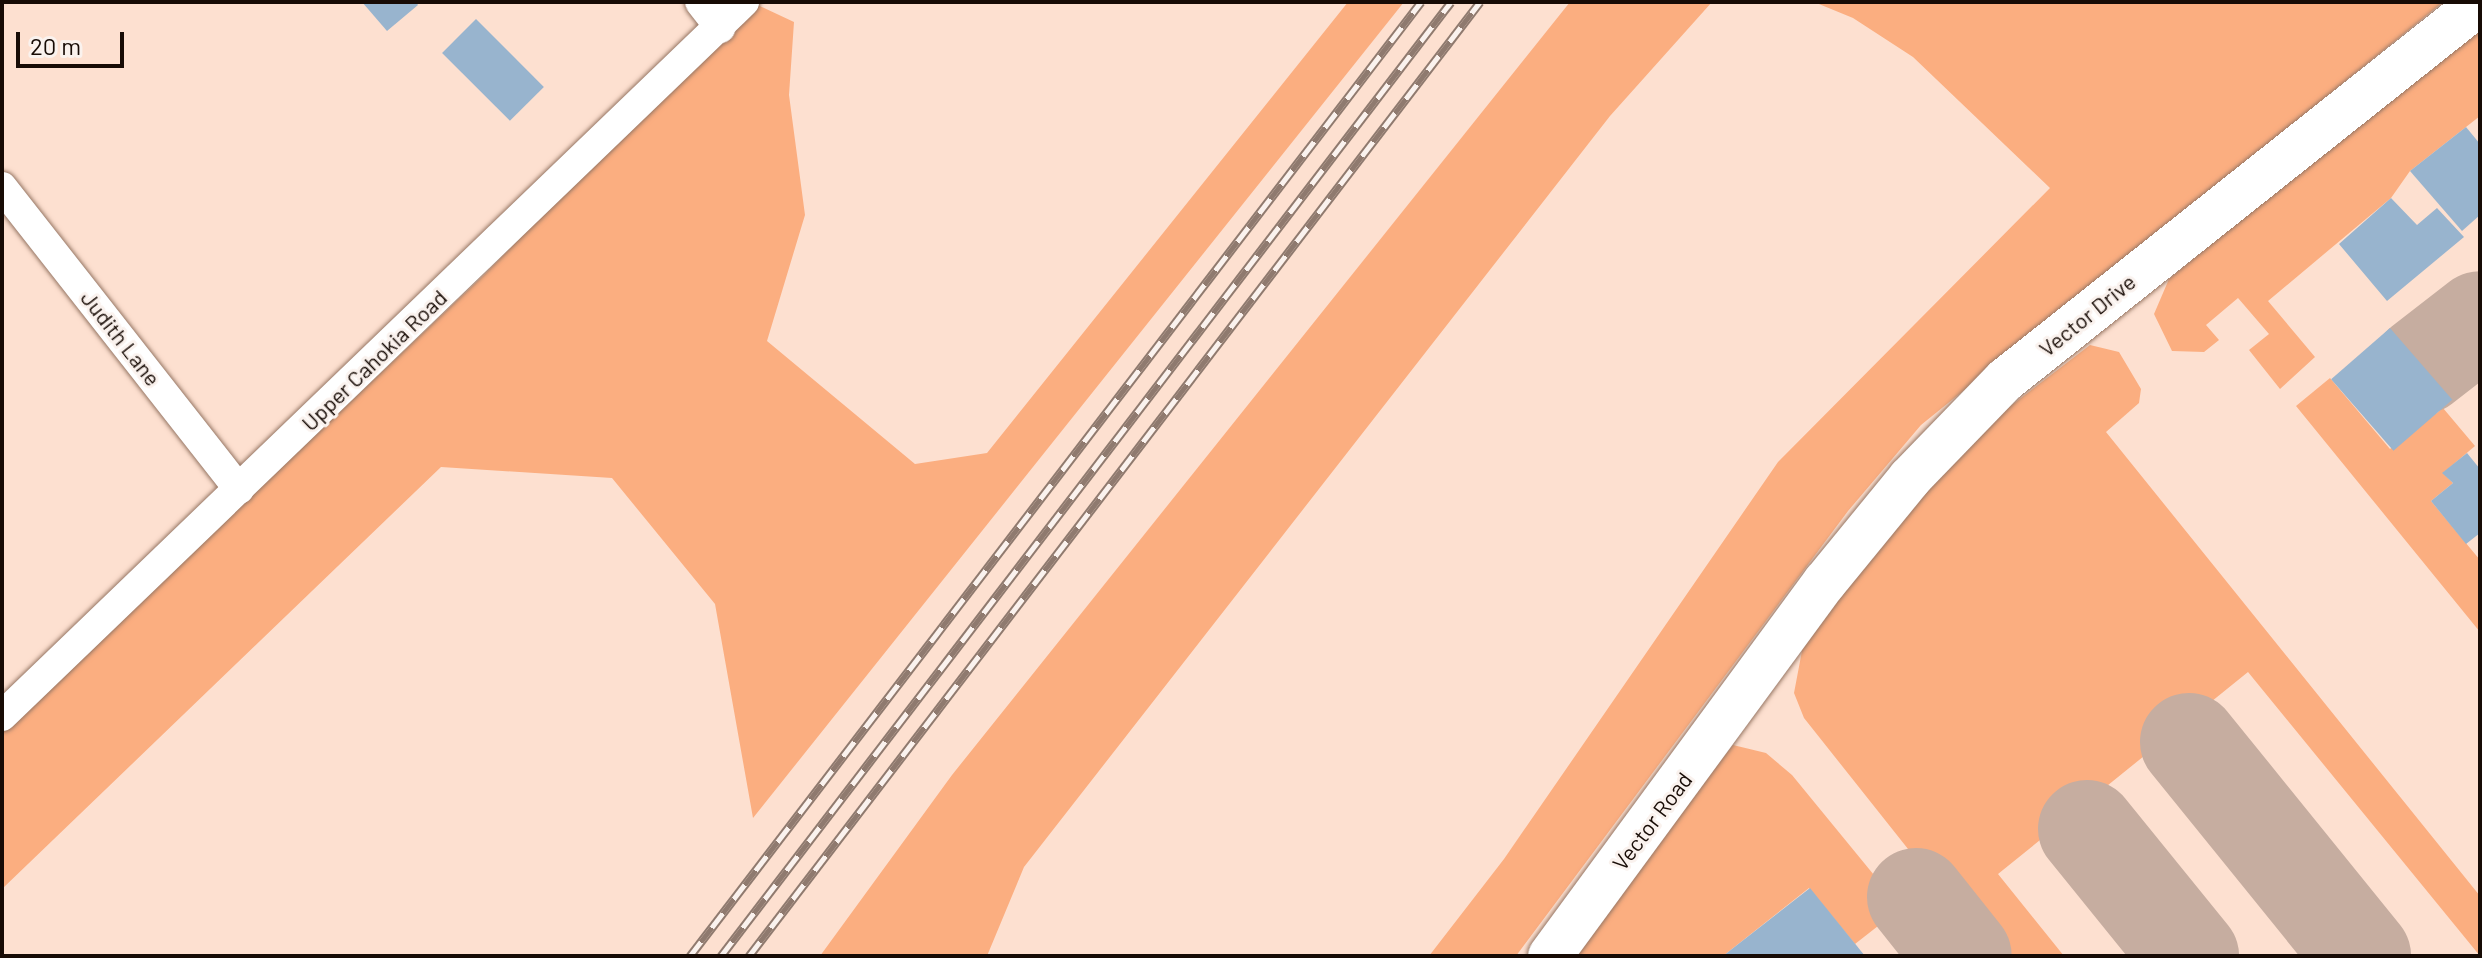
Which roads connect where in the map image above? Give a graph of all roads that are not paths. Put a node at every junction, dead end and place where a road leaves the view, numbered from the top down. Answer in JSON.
{"nodes":[{"id":1,"x":700,"y":2,"type":"edge"},
{"id":2,"x":744,"y":2,"type":"edge"},
{"id":3,"x":2480,"y":3,"type":"edge"},
{"id":4,"x":720,"y":28,"type":"junction"},
{"id":5,"x":2,"y":187,"type":"edge"},
{"id":6,"x":239,"y":489,"type":"junction"},
{"id":7,"x":1753,"y":685,"type":"joint"},
{"id":8,"x":2,"y":716,"type":"edge"},
{"id":9,"x":1550,"y":956,"type":"edge"}],
"edges":[{"from":1,"to":4,"type":"street"},
{"from":2,"to":4,"type":"street","name":"Upper Cahokia Road"},
{"from":3,"to":7,"type":"street","name":"Vector Drive"},
{"from":4,"to":6,"type":"street","name":"Upper Cahokia Road"},
{"from":5,"to":6,"type":"street","name":"Judith Lane"},
{"from":6,"to":8,"type":"street","name":"Upper Cahokia Road"},
{"from":7,"to":9,"type":"street","name":"Vector Road"}]}
